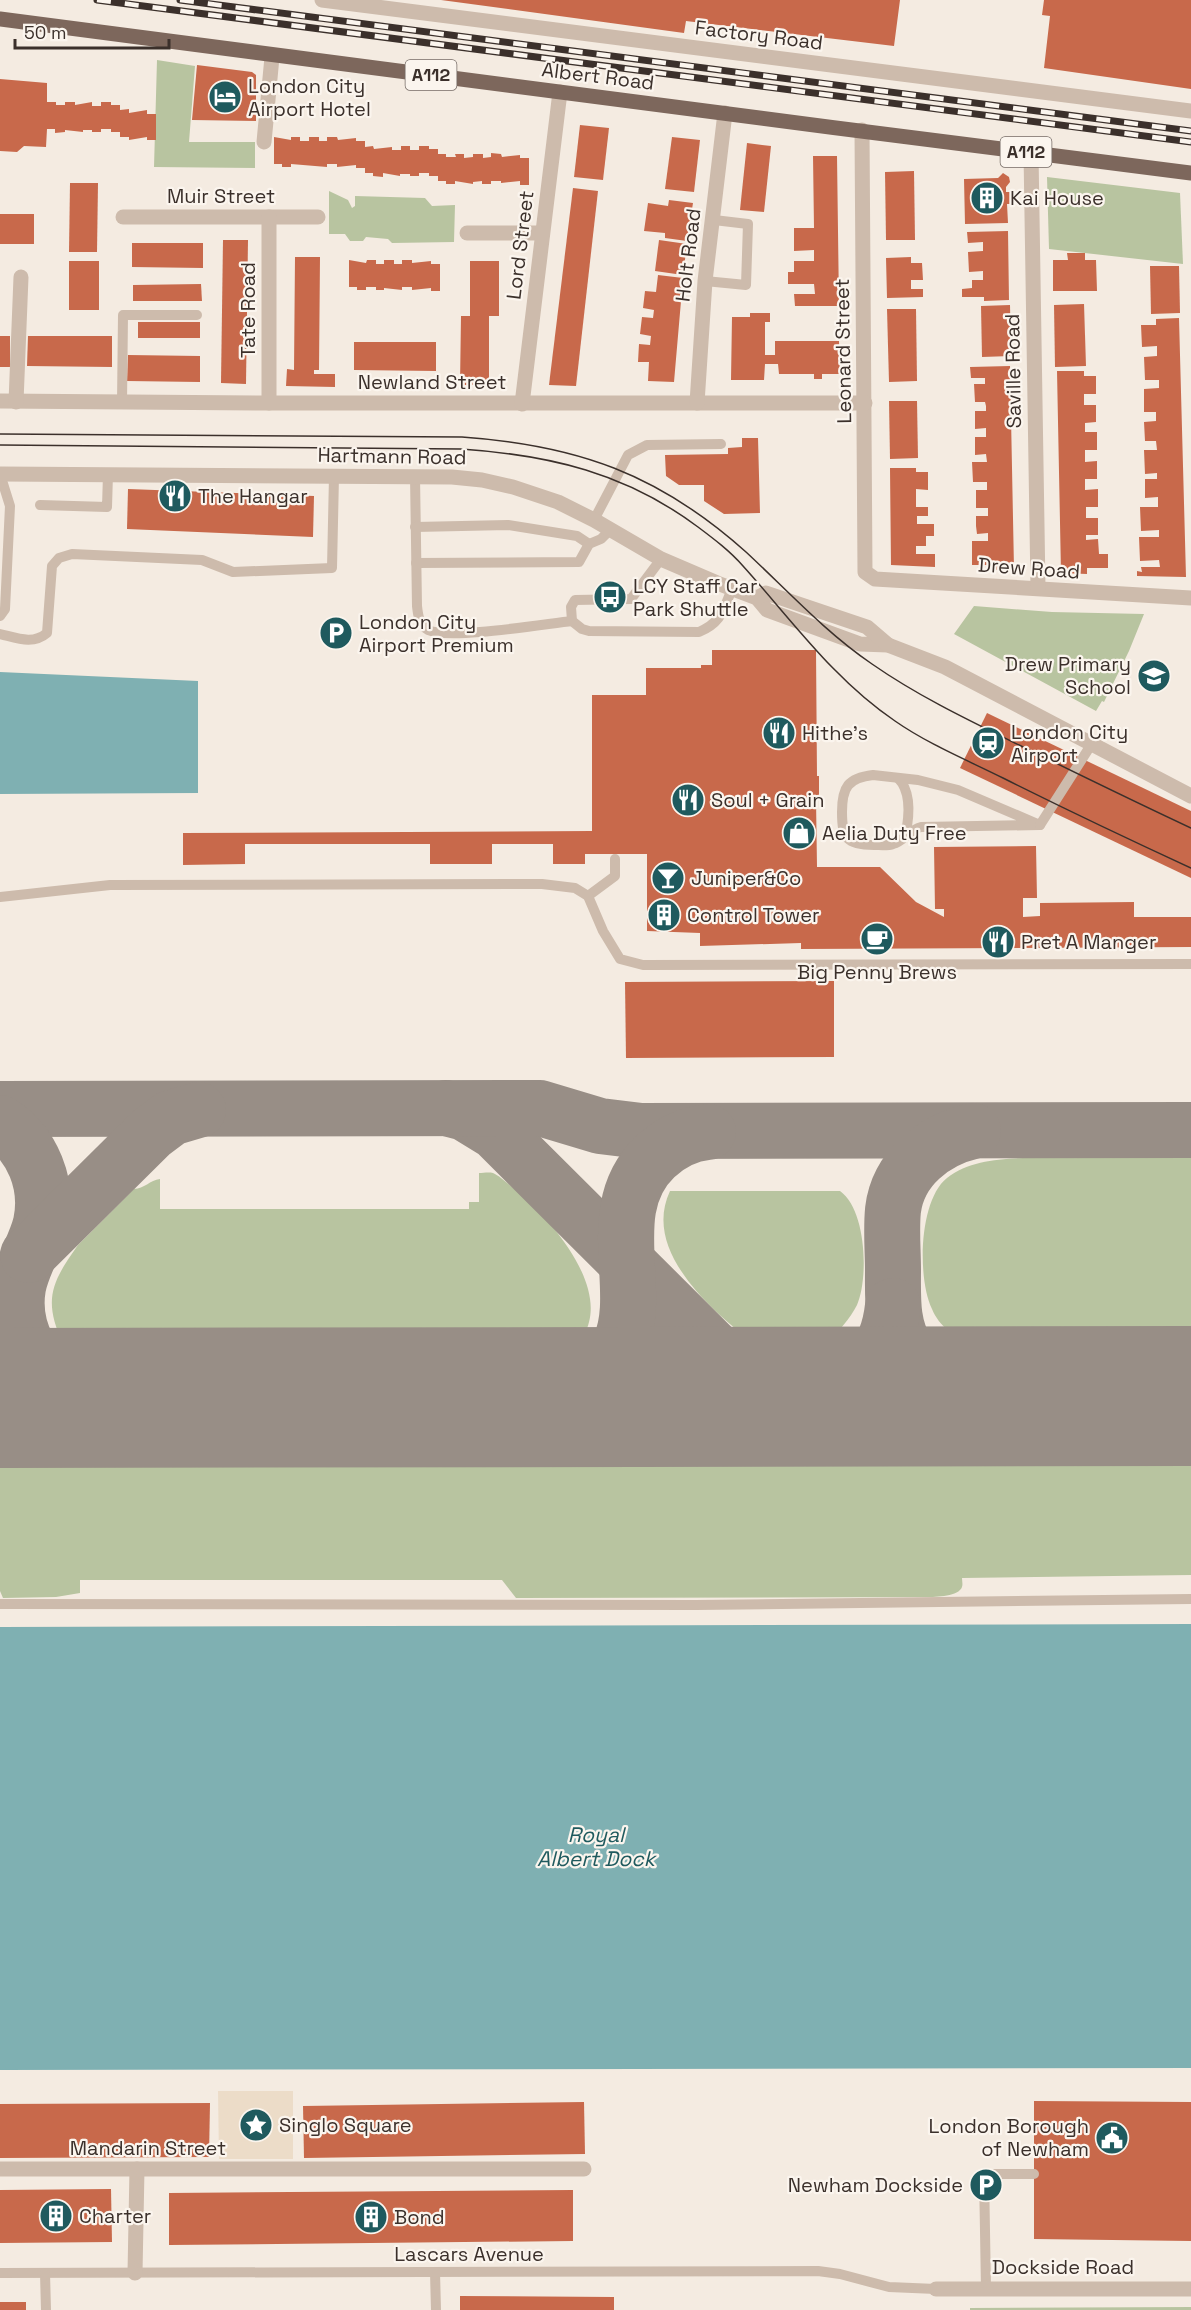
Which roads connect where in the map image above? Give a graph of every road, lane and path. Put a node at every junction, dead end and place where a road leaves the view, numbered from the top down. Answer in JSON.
{"nodes":[{"id":1,"x":322,"y":0,"type":"edge"},
{"id":2,"x":0,"y":20,"type":"edge"},
{"id":3,"x":272,"y":57,"type":"junction"},
{"id":4,"x":560,"y":92,"type":"junction"},
{"id":5,"x":1191,"y":111,"type":"edge"},
{"id":6,"x":725,"y":113,"type":"junction"},
{"id":7,"x":862,"y":130,"type":"junction"},
{"id":8,"x":264,"y":142,"type":"dead end"},
{"id":9,"x":1030,"y":153,"type":"junction"},
{"id":10,"x":1191,"y":173,"type":"edge"},
{"id":11,"x":123,"y":217,"type":"dead end"},
{"id":12,"x":269,"y":217,"type":"junction"},
{"id":13,"x":318,"y":217,"type":"dead end"},
{"id":14,"x":714,"y":220,"type":"junction"},
{"id":15,"x":467,"y":233,"type":"dead end"},
{"id":16,"x":542,"y":233,"type":"junction"},
{"id":17,"x":21,"y":277,"type":"dead end"},
{"id":18,"x":705,"y":281,"type":"junction"},
{"id":19,"x":197,"y":315,"type":"dead end"},
{"id":20,"x":0,"y":401,"type":"edge"},
{"id":21,"x":16,"y":402,"type":"junction"},
{"id":22,"x":123,"y":403,"type":"junction"},
{"id":23,"x":269,"y":403,"type":"junction"},
{"id":24,"x":697,"y":403,"type":"junction"},
{"id":25,"x":865,"y":403,"type":"junction"},
{"id":26,"x":522,"y":404,"type":"junction"},
{"id":27,"x":721,"y":444,"type":"dead end"},
{"id":28,"x":0,"y":474,"type":"edge"},
{"id":29,"x":108,"y":474,"type":"junction"},
{"id":30,"x":334,"y":476,"type":"junction"},
{"id":31,"x":415,"y":476,"type":"junction"},
{"id":32,"x":40,"y":505,"type":"dead end"},
{"id":33,"x":594,"y":520,"type":"junction"},
{"id":34,"x":415,"y":527,"type":"junction"},
{"id":35,"x":610,"y":530,"type":"junction"},
{"id":36,"x":589,"y":544,"type":"junction"},
{"id":37,"x":661,"y":558,"type":"junction"},
{"id":38,"x":416,"y":563,"type":"junction"},
{"id":39,"x":865,"y":572,"type":"joint"},
{"id":40,"x":1038,"y":588,"type":"junction"},
{"id":41,"x":732,"y":589,"type":"junction"},
{"id":42,"x":1191,"y":598,"type":"edge"},
{"id":43,"x":0,"y":616,"type":"edge"},
{"id":44,"x":572,"y":621,"type":"junction"},
{"id":45,"x":0,"y":634,"type":"edge"},
{"id":46,"x":1091,"y":745,"type":"junction"},
{"id":47,"x":898,"y":778,"type":"junction"},
{"id":48,"x":1191,"y":796,"type":"edge"},
{"id":49,"x":1040,"y":825,"type":"junction"},
{"id":50,"x":905,"y":837,"type":"junction"},
{"id":51,"x":615,"y":859,"type":"dead end"},
{"id":52,"x":588,"y":896,"type":"junction"},
{"id":53,"x":0,"y":897,"type":"edge"},
{"id":54,"x":1191,"y":964,"type":"edge"},
{"id":55,"x":1191,"y":1599,"type":"edge"},
{"id":56,"x":0,"y":1604,"type":"edge"},
{"id":57,"x":0,"y":2169,"type":"edge"},
{"id":58,"x":137,"y":2169,"type":"junction"},
{"id":59,"x":584,"y":2169,"type":"dead end"},
{"id":60,"x":1034,"y":2174,"type":"dead end"},
{"id":61,"x":435,"y":2272,"type":"junction"},
{"id":62,"x":0,"y":2273,"type":"edge"},
{"id":63,"x":45,"y":2273,"type":"junction"},
{"id":64,"x":135,"y":2273,"type":"junction"},
{"id":65,"x":986,"y":2288,"type":"junction"},
{"id":66,"x":936,"y":2289,"type":"joint"},
{"id":67,"x":1191,"y":2289,"type":"edge"},
{"id":68,"x":46,"y":2310,"type":"edge"},
{"id":69,"x":436,"y":2310,"type":"edge"}],
"edges":[{"from":1,"to":5,"type":"street","name":"Factory Road"},
{"from":2,"to":3,"type":"main road","name":"Albert Road","number":"A112"},
{"from":3,"to":4,"type":"main road","name":"Albert Road","number":"A112"},
{"from":3,"to":8,"type":"street"},
{"from":4,"to":6,"type":"main road","name":"Albert Road","number":"A112"},
{"from":4,"to":16,"type":"street","name":"Lord Street"},
{"from":6,"to":7,"type":"main road","name":"Albert Road","number":"A112"},
{"from":6,"to":14,"type":"street","name":"Holt Road"},
{"from":7,"to":9,"type":"main road","name":"Albert Road","number":"A112"},
{"from":7,"to":25,"type":"street","name":"Leonard Street"},
{"from":9,"to":10,"type":"main road","name":"Albert Road","number":"A112"},
{"from":9,"to":40,"type":"street","name":"Saville Road"},
{"from":11,"to":12,"type":"street","name":"Muir Street"},
{"from":12,"to":13,"type":"street","name":"Muir Street"},
{"from":12,"to":23,"type":"street","name":"Tate Road"},
{"from":14,"to":18,"type":"street","name":"Holt Road"},
{"from":14,"to":18,"type":"lane"},
{"from":15,"to":16,"type":"street"},
{"from":16,"to":26,"type":"street","name":"Lord Street"},
{"from":17,"to":21,"type":"street"},
{"from":18,"to":24,"type":"street","name":"Holt Road"},
{"from":19,"to":22,"type":"lane"},
{"from":20,"to":21,"type":"street","name":"Newland Street"},
{"from":21,"to":22,"type":"street","name":"Newland Street"},
{"from":22,"to":23,"type":"street","name":"Newland Street"},
{"from":23,"to":26,"type":"street","name":"Newland Street"},
{"from":24,"to":25,"type":"street","name":"Newland Street"},
{"from":24,"to":26,"type":"street","name":"Newland Street"},
{"from":25,"to":39,"type":"street","name":"Leonard Street"},
{"from":27,"to":33,"type":"lane"},
{"from":28,"to":29,"type":"street","name":"Hartmann Road"},
{"from":28,"to":43,"type":"lane"},
{"from":29,"to":30,"type":"street","name":"Hartmann Road"},
{"from":29,"to":32,"type":"lane"},
{"from":30,"to":31,"type":"street","name":"Hartmann Road"},
{"from":30,"to":45,"type":"lane"},
{"from":31,"to":33,"type":"street","name":"Hartmann Road"},
{"from":31,"to":34,"type":"lane"},
{"from":33,"to":35,"type":"street","name":"Hartmann Road"},
{"from":34,"to":36,"type":"lane"},
{"from":34,"to":38,"type":"lane"},
{"from":35,"to":36,"type":"lane"},
{"from":35,"to":37,"type":"street","name":"Hartmann Road"},
{"from":36,"to":38,"type":"lane"},
{"from":37,"to":41,"type":"street","name":"Hartmann Road"},
{"from":37,"to":44,"type":"lane"},
{"from":38,"to":44,"type":"lane"},
{"from":39,"to":40,"type":"street","name":"Drew Road"},
{"from":40,"to":42,"type":"street","name":"Drew Road"},
{"from":41,"to":44,"type":"lane"},
{"from":41,"to":46,"type":"street","name":"Hartmann Road"},
{"from":46,"to":48,"type":"street","name":"Hartmann Road"},
{"from":46,"to":49,"type":"lane"},
{"from":47,"to":49,"type":"lane"},
{"from":47,"to":50,"type":"lane"},
{"from":47,"to":50,"type":"lane"},
{"from":49,"to":50,"type":"lane"},
{"from":51,"to":52,"type":"lane"},
{"from":52,"to":53,"type":"lane"},
{"from":52,"to":54,"type":"lane"},
{"from":55,"to":56,"type":"lane"},
{"from":57,"to":58,"type":"street","name":"Mandarin Street"},
{"from":58,"to":59,"type":"street","name":"Mandarin Street"},
{"from":58,"to":64,"type":"street"},
{"from":60,"to":65,"type":"lane"},
{"from":61,"to":64,"type":"lane","name":"Lascars Avenue"},
{"from":61,"to":66,"type":"lane","name":"Lascars Avenue"},
{"from":61,"to":69,"type":"lane"},
{"from":62,"to":63,"type":"lane","name":"Lascars Avenue"},
{"from":63,"to":64,"type":"lane","name":"Lascars Avenue"},
{"from":63,"to":68,"type":"lane"},
{"from":65,"to":66,"type":"street","name":"Dockside Road"},
{"from":65,"to":67,"type":"street","name":"Dockside Road"}]}
